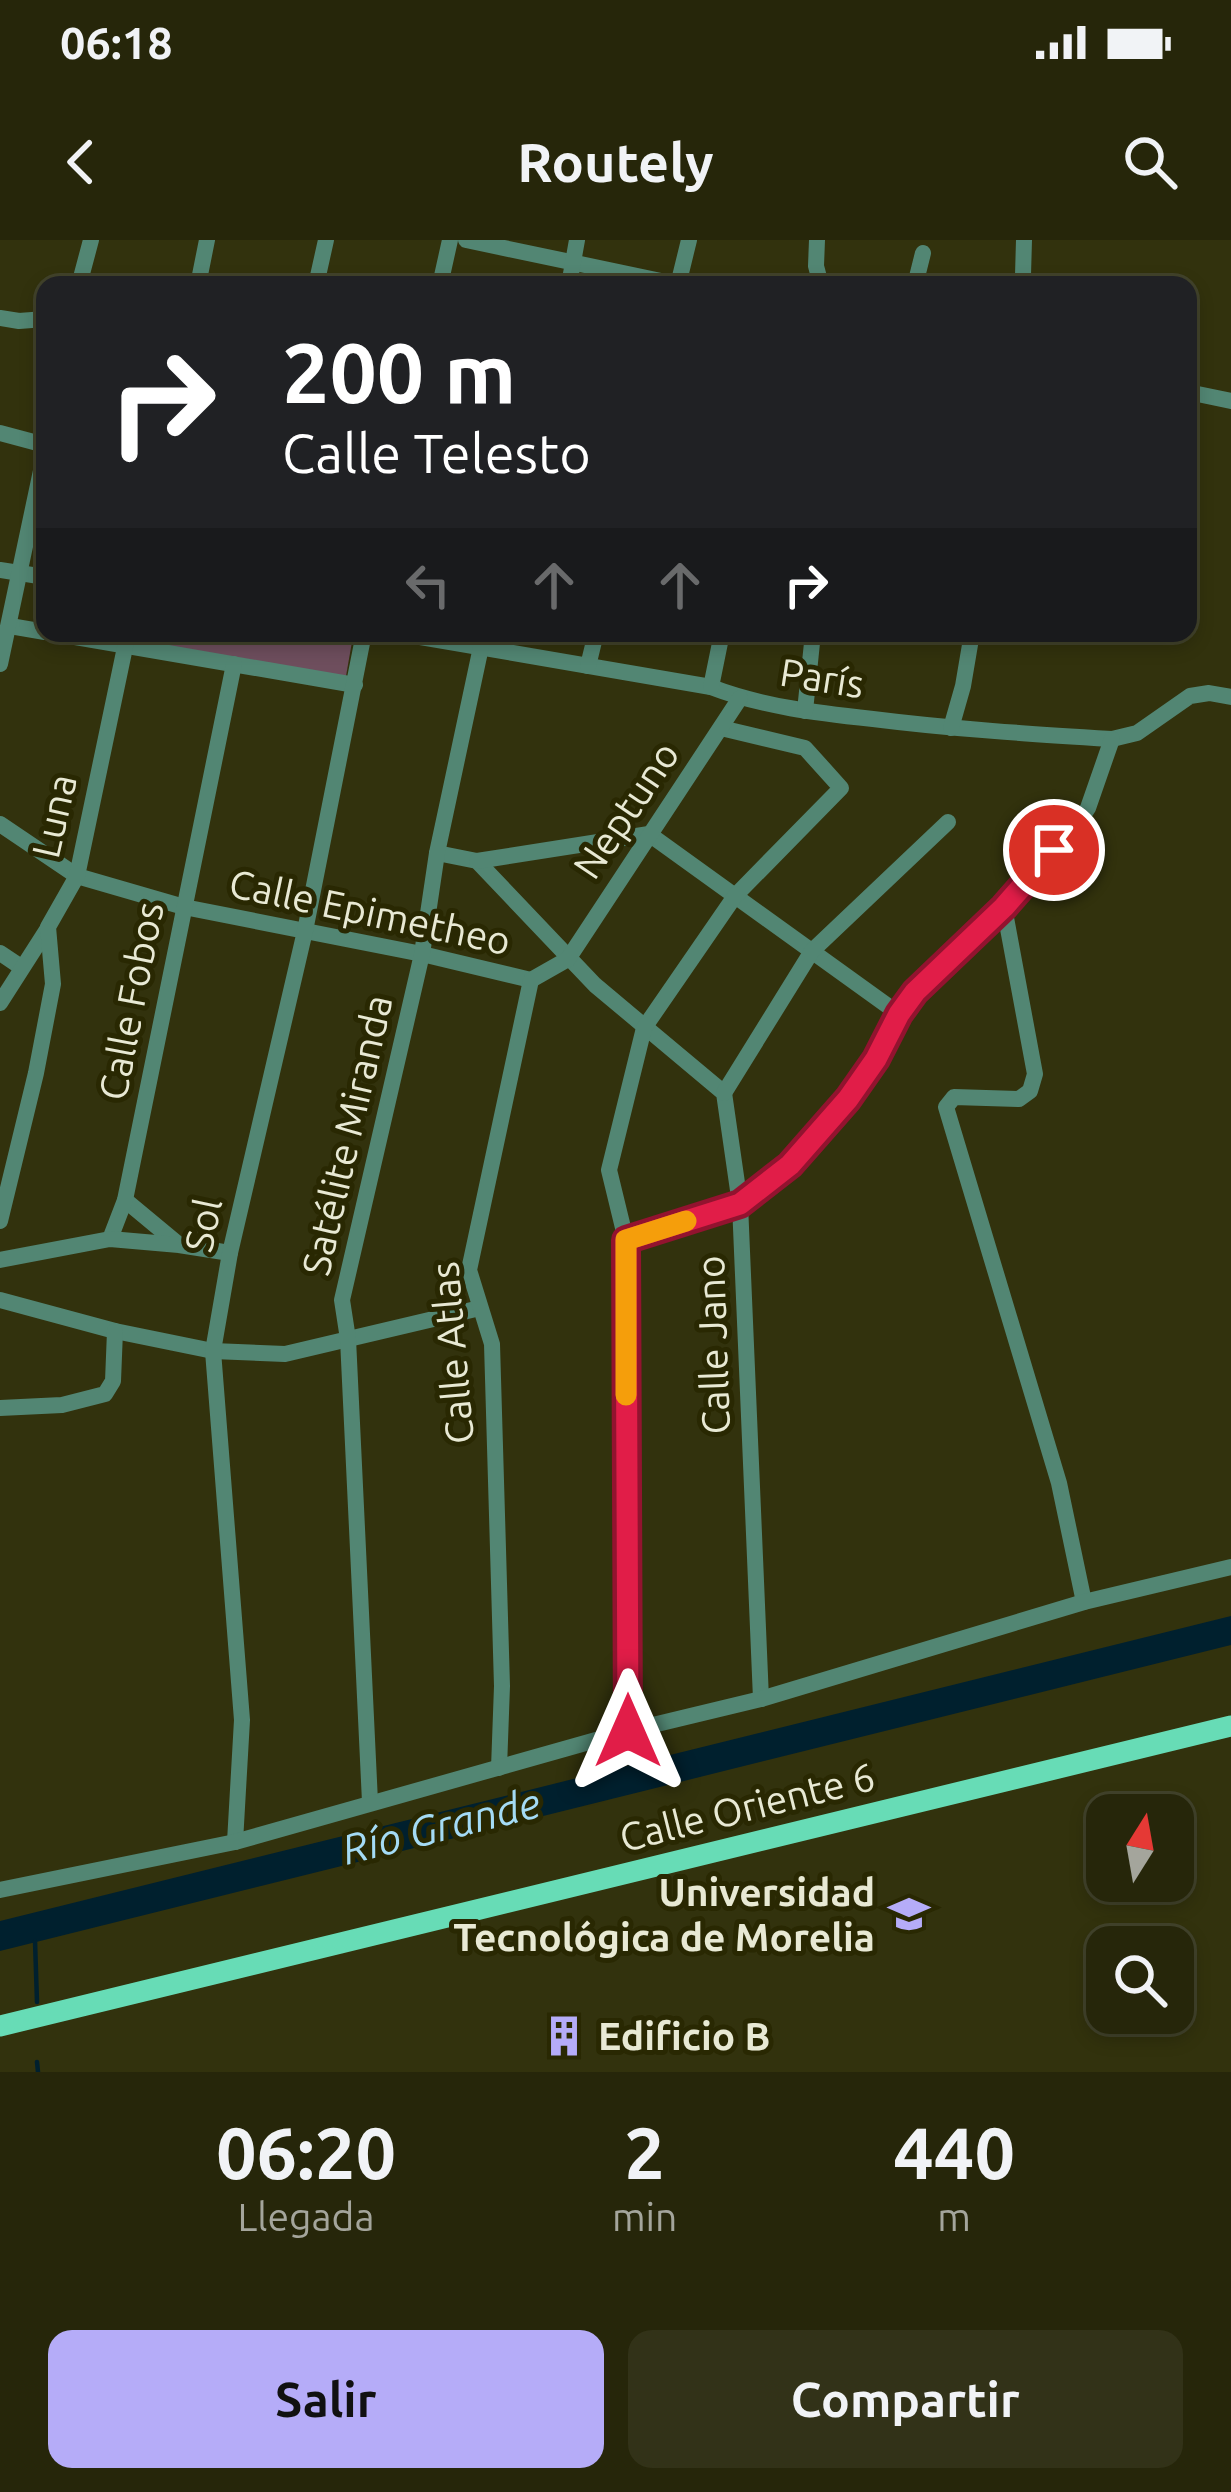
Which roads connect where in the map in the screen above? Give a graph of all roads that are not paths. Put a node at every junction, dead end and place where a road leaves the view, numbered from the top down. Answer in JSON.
{"nodes":[{"id":1,"x":91,"y":240,"type":"edge"},
{"id":2,"x":207,"y":240,"type":"edge"},
{"id":3,"x":326,"y":240,"type":"edge"},
{"id":4,"x":450,"y":240,"type":"edge"},
{"id":5,"x":466,"y":240,"type":"edge"},
{"id":6,"x":577,"y":240,"type":"edge"},
{"id":7,"x":689,"y":240,"type":"edge"},
{"id":8,"x":817,"y":240,"type":"edge"},
{"id":9,"x":1024,"y":240,"type":"edge"},
{"id":10,"x":923,"y":253,"type":"dead end"},
{"id":11,"x":574,"y":262,"type":"junction"},
{"id":12,"x":81,"y":276,"type":"edge"},
{"id":13,"x":200,"y":276,"type":"edge"},
{"id":14,"x":318,"y":276,"type":"edge"},
{"id":15,"x":442,"y":276,"type":"edge"},
{"id":16,"x":571,"y":276,"type":"edge"},
{"id":17,"x":638,"y":276,"type":"edge"},
{"id":18,"x":681,"y":276,"type":"edge"},
{"id":19,"x":818,"y":276,"type":"edge"},
{"id":20,"x":917,"y":276,"type":"edge"},
{"id":21,"x":1023,"y":276,"type":"edge"},
{"id":22,"x":0,"y":318,"type":"edge"},
{"id":23,"x":36,"y":320,"type":"edge"},
{"id":24,"x":1197,"y":394,"type":"edge"},
{"id":25,"x":1231,"y":401,"type":"edge"},
{"id":26,"x":0,"y":433,"type":"edge"},
{"id":27,"x":36,"y":445,"type":"edge"},
{"id":28,"x":36,"y":495,"type":"edge"},
{"id":29,"x":0,"y":570,"type":"edge"},
{"id":30,"x":21,"y":573,"type":"junction"},
{"id":31,"x":36,"y":576,"type":"edge"},
{"id":32,"x":10,"y":626,"type":"junction"},
{"id":33,"x":36,"y":630,"type":"edge"},
{"id":34,"x":126,"y":642,"type":"edge"},
{"id":35,"x":140,"y":642,"type":"edge"},
{"id":36,"x":363,"y":642,"type":"edge"},
{"id":37,"x":483,"y":642,"type":"edge"},
{"id":38,"x":491,"y":642,"type":"edge"},
{"id":39,"x":594,"y":642,"type":"edge"},
{"id":40,"x":720,"y":642,"type":"edge"},
{"id":41,"x":812,"y":642,"type":"edge"},
{"id":42,"x":970,"y":642,"type":"edge"},
{"id":43,"x":0,"y":664,"type":"edge"},
{"id":44,"x":234,"y":664,"type":"junction"},
{"id":45,"x":588,"y":666,"type":"junction"},
{"id":46,"x":356,"y":685,"type":"junction"},
{"id":47,"x":711,"y":687,"type":"junction"},
{"id":48,"x":1231,"y":697,"type":"edge"},
{"id":49,"x":740,"y":698,"type":"junction"},
{"id":50,"x":805,"y":711,"type":"junction"},
{"id":51,"x":721,"y":728,"type":"junction"},
{"id":52,"x":951,"y":728,"type":"junction"},
{"id":53,"x":1112,"y":739,"type":"junction"},
{"id":54,"x":948,"y":823,"type":"dead end"},
{"id":55,"x":0,"y":824,"type":"edge"},
{"id":56,"x":649,"y":834,"type":"junction"},
{"id":57,"x":437,"y":853,"type":"junction"},
{"id":58,"x":477,"y":861,"type":"junction"},
{"id":59,"x":76,"y":876,"type":"junction"},
{"id":60,"x":735,"y":896,"type":"junction"},
{"id":61,"x":184,"y":907,"type":"junction"},
{"id":62,"x":1004,"y":907,"type":"junction"},
{"id":63,"x":48,"y":927,"type":"junction"},
{"id":64,"x":304,"y":931,"type":"junction"},
{"id":65,"x":812,"y":951,"type":"junction"},
{"id":66,"x":0,"y":953,"type":"edge"},
{"id":67,"x":422,"y":954,"type":"junction"},
{"id":68,"x":568,"y":958,"type":"junction"},
{"id":69,"x":21,"y":968,"type":"junction"},
{"id":70,"x":531,"y":980,"type":"junction"},
{"id":71,"x":0,"y":1003,"type":"edge"},
{"id":72,"x":899,"y":1014,"type":"junction"},
{"id":73,"x":644,"y":1028,"type":"junction"},
{"id":74,"x":724,"y":1093,"type":"junction"},
{"id":75,"x":125,"y":1200,"type":"junction"},
{"id":76,"x":740,"y":1204,"type":"junction"},
{"id":77,"x":0,"y":1221,"type":"edge"},
{"id":78,"x":110,"y":1239,"type":"junction"},
{"id":79,"x":626,"y":1240,"type":"junction"},
{"id":80,"x":178,"y":1245,"type":"junction"},
{"id":81,"x":230,"y":1253,"type":"junction"},
{"id":82,"x":0,"y":1259,"type":"edge"},
{"id":83,"x":0,"y":1300,"type":"edge"},
{"id":84,"x":480,"y":1308,"type":"junction"},
{"id":85,"x":115,"y":1330,"type":"junction"},
{"id":86,"x":348,"y":1339,"type":"junction"},
{"id":87,"x":214,"y":1352,"type":"junction"},
{"id":88,"x":0,"y":1408,"type":"edge"},
{"id":89,"x":1231,"y":1567,"type":"edge"},
{"id":90,"x":1084,"y":1602,"type":"junction"},
{"id":91,"x":761,"y":1699,"type":"junction"},
{"id":92,"x":1231,"y":1726,"type":"edge"},
{"id":93,"x":628,"y":1731,"type":"junction"},
{"id":94,"x":499,"y":1768,"type":"junction"},
{"id":95,"x":370,"y":1802,"type":"junction"},
{"id":96,"x":235,"y":1842,"type":"junction"},
{"id":97,"x":0,"y":1890,"type":"edge"},
{"id":98,"x":0,"y":2026,"type":"edge"}],
"edges":[{"from":1,"to":12,"type":"street"},
{"from":2,"to":13,"type":"street"},
{"from":3,"to":14,"type":"street"},
{"from":4,"to":15,"type":"street"},
{"from":5,"to":11,"type":"street"},
{"from":6,"to":11,"type":"street"},
{"from":7,"to":18,"type":"street"},
{"from":8,"to":19,"type":"street"},
{"from":9,"to":21,"type":"street"},
{"from":10,"to":20,"type":"street"},
{"from":11,"to":16,"type":"street"},
{"from":11,"to":17,"type":"street"},
{"from":22,"to":23,"type":"street"},
{"from":24,"to":25,"type":"street"},
{"from":26,"to":27,"type":"street"},
{"from":28,"to":30,"type":"street"},
{"from":29,"to":30,"type":"street"},
{"from":30,"to":31,"type":"street"},
{"from":30,"to":32,"type":"street"},
{"from":32,"to":33,"type":"street"},
{"from":32,"to":43,"type":"street"},
{"from":34,"to":59,"type":"street","name":"Luna"},
{"from":35,"to":44,"type":"street"},
{"from":36,"to":46,"type":"street","name":"Sol"},
{"from":37,"to":57,"type":"street","name":"Satélite Miranda"},
{"from":38,"to":45,"type":"street","name":"París"},
{"from":39,"to":45,"type":"street"},
{"from":40,"to":47,"type":"street"},
{"from":41,"to":50,"type":"street"},
{"from":42,"to":52,"type":"street"},
{"from":44,"to":46,"type":"street"},
{"from":44,"to":61,"type":"street","name":"Calle Fobos"},
{"from":45,"to":47,"type":"street","name":"París"},
{"from":46,"to":64,"type":"street","name":"Sol"},
{"from":47,"to":49,"type":"street","name":"París"},
{"from":48,"to":53,"type":"street","name":"París"},
{"from":49,"to":50,"type":"street","name":"París"},
{"from":49,"to":51,"type":"street","name":"Neptuno"},
{"from":50,"to":52,"type":"street","name":"París"},
{"from":51,"to":56,"type":"street","name":"Neptuno"},
{"from":51,"to":60,"type":"street"},
{"from":52,"to":53,"type":"street","name":"París"},
{"from":53,"to":62,"type":"street"},
{"from":54,"to":65,"type":"street"},
{"from":55,"to":59,"type":"street","name":"Calle Epimetheo"},
{"from":56,"to":58,"type":"street"},
{"from":56,"to":60,"type":"street"},
{"from":56,"to":68,"type":"street","name":"Neptuno"},
{"from":57,"to":58,"type":"street"},
{"from":57,"to":67,"type":"street","name":"Satélite Miranda"},
{"from":58,"to":68,"type":"street"},
{"from":59,"to":61,"type":"street","name":"Calle Epimetheo"},
{"from":59,"to":63,"type":"street","name":"Luna"},
{"from":60,"to":65,"type":"street"},
{"from":60,"to":73,"type":"street"},
{"from":61,"to":64,"type":"street","name":"Calle Epimetheo"},
{"from":61,"to":75,"type":"street","name":"Calle Fobos"},
{"from":62,"to":72,"type":"street"},
{"from":62,"to":90,"type":"street"},
{"from":63,"to":69,"type":"street","name":"Luna"},
{"from":63,"to":77,"type":"street"},
{"from":64,"to":67,"type":"street","name":"Calle Epimetheo"},
{"from":64,"to":81,"type":"street","name":"Sol"},
{"from":65,"to":72,"type":"street"},
{"from":65,"to":74,"type":"street"},
{"from":66,"to":69,"type":"street"},
{"from":67,"to":70,"type":"street","name":"Calle Epimetheo"},
{"from":67,"to":86,"type":"street","name":"Satélite Miranda"},
{"from":68,"to":70,"type":"street"},
{"from":68,"to":73,"type":"street"},
{"from":69,"to":71,"type":"street","name":"Luna"},
{"from":70,"to":84,"type":"street","name":"Calle Atlas"},
{"from":72,"to":76,"type":"street"},
{"from":73,"to":74,"type":"street"},
{"from":73,"to":79,"type":"street"},
{"from":74,"to":76,"type":"street","name":"Calle Jano"},
{"from":75,"to":78,"type":"street","name":"Calle Fobos"},
{"from":75,"to":80,"type":"street"},
{"from":76,"to":79,"type":"street"},
{"from":76,"to":91,"type":"street","name":"Calle Jano"},
{"from":78,"to":80,"type":"street"},
{"from":78,"to":82,"type":"street"},
{"from":79,"to":93,"type":"street"},
{"from":80,"to":81,"type":"street"},
{"from":81,"to":87,"type":"street","name":"Sol"},
{"from":83,"to":85,"type":"street"},
{"from":84,"to":86,"type":"street"},
{"from":84,"to":94,"type":"street","name":"Calle Atlas"},
{"from":85,"to":87,"type":"street"},
{"from":85,"to":88,"type":"street"},
{"from":86,"to":87,"type":"street"},
{"from":86,"to":95,"type":"street","name":"Satélite Miranda"},
{"from":87,"to":96,"type":"street","name":"Sol"},
{"from":89,"to":90,"type":"street"},
{"from":90,"to":91,"type":"street"},
{"from":91,"to":93,"type":"street"},
{"from":92,"to":98,"type":"main road","name":"Calle Oriente 6"},
{"from":93,"to":94,"type":"street"},
{"from":94,"to":95,"type":"street"},
{"from":95,"to":96,"type":"street"},
{"from":96,"to":97,"type":"street"}]}
